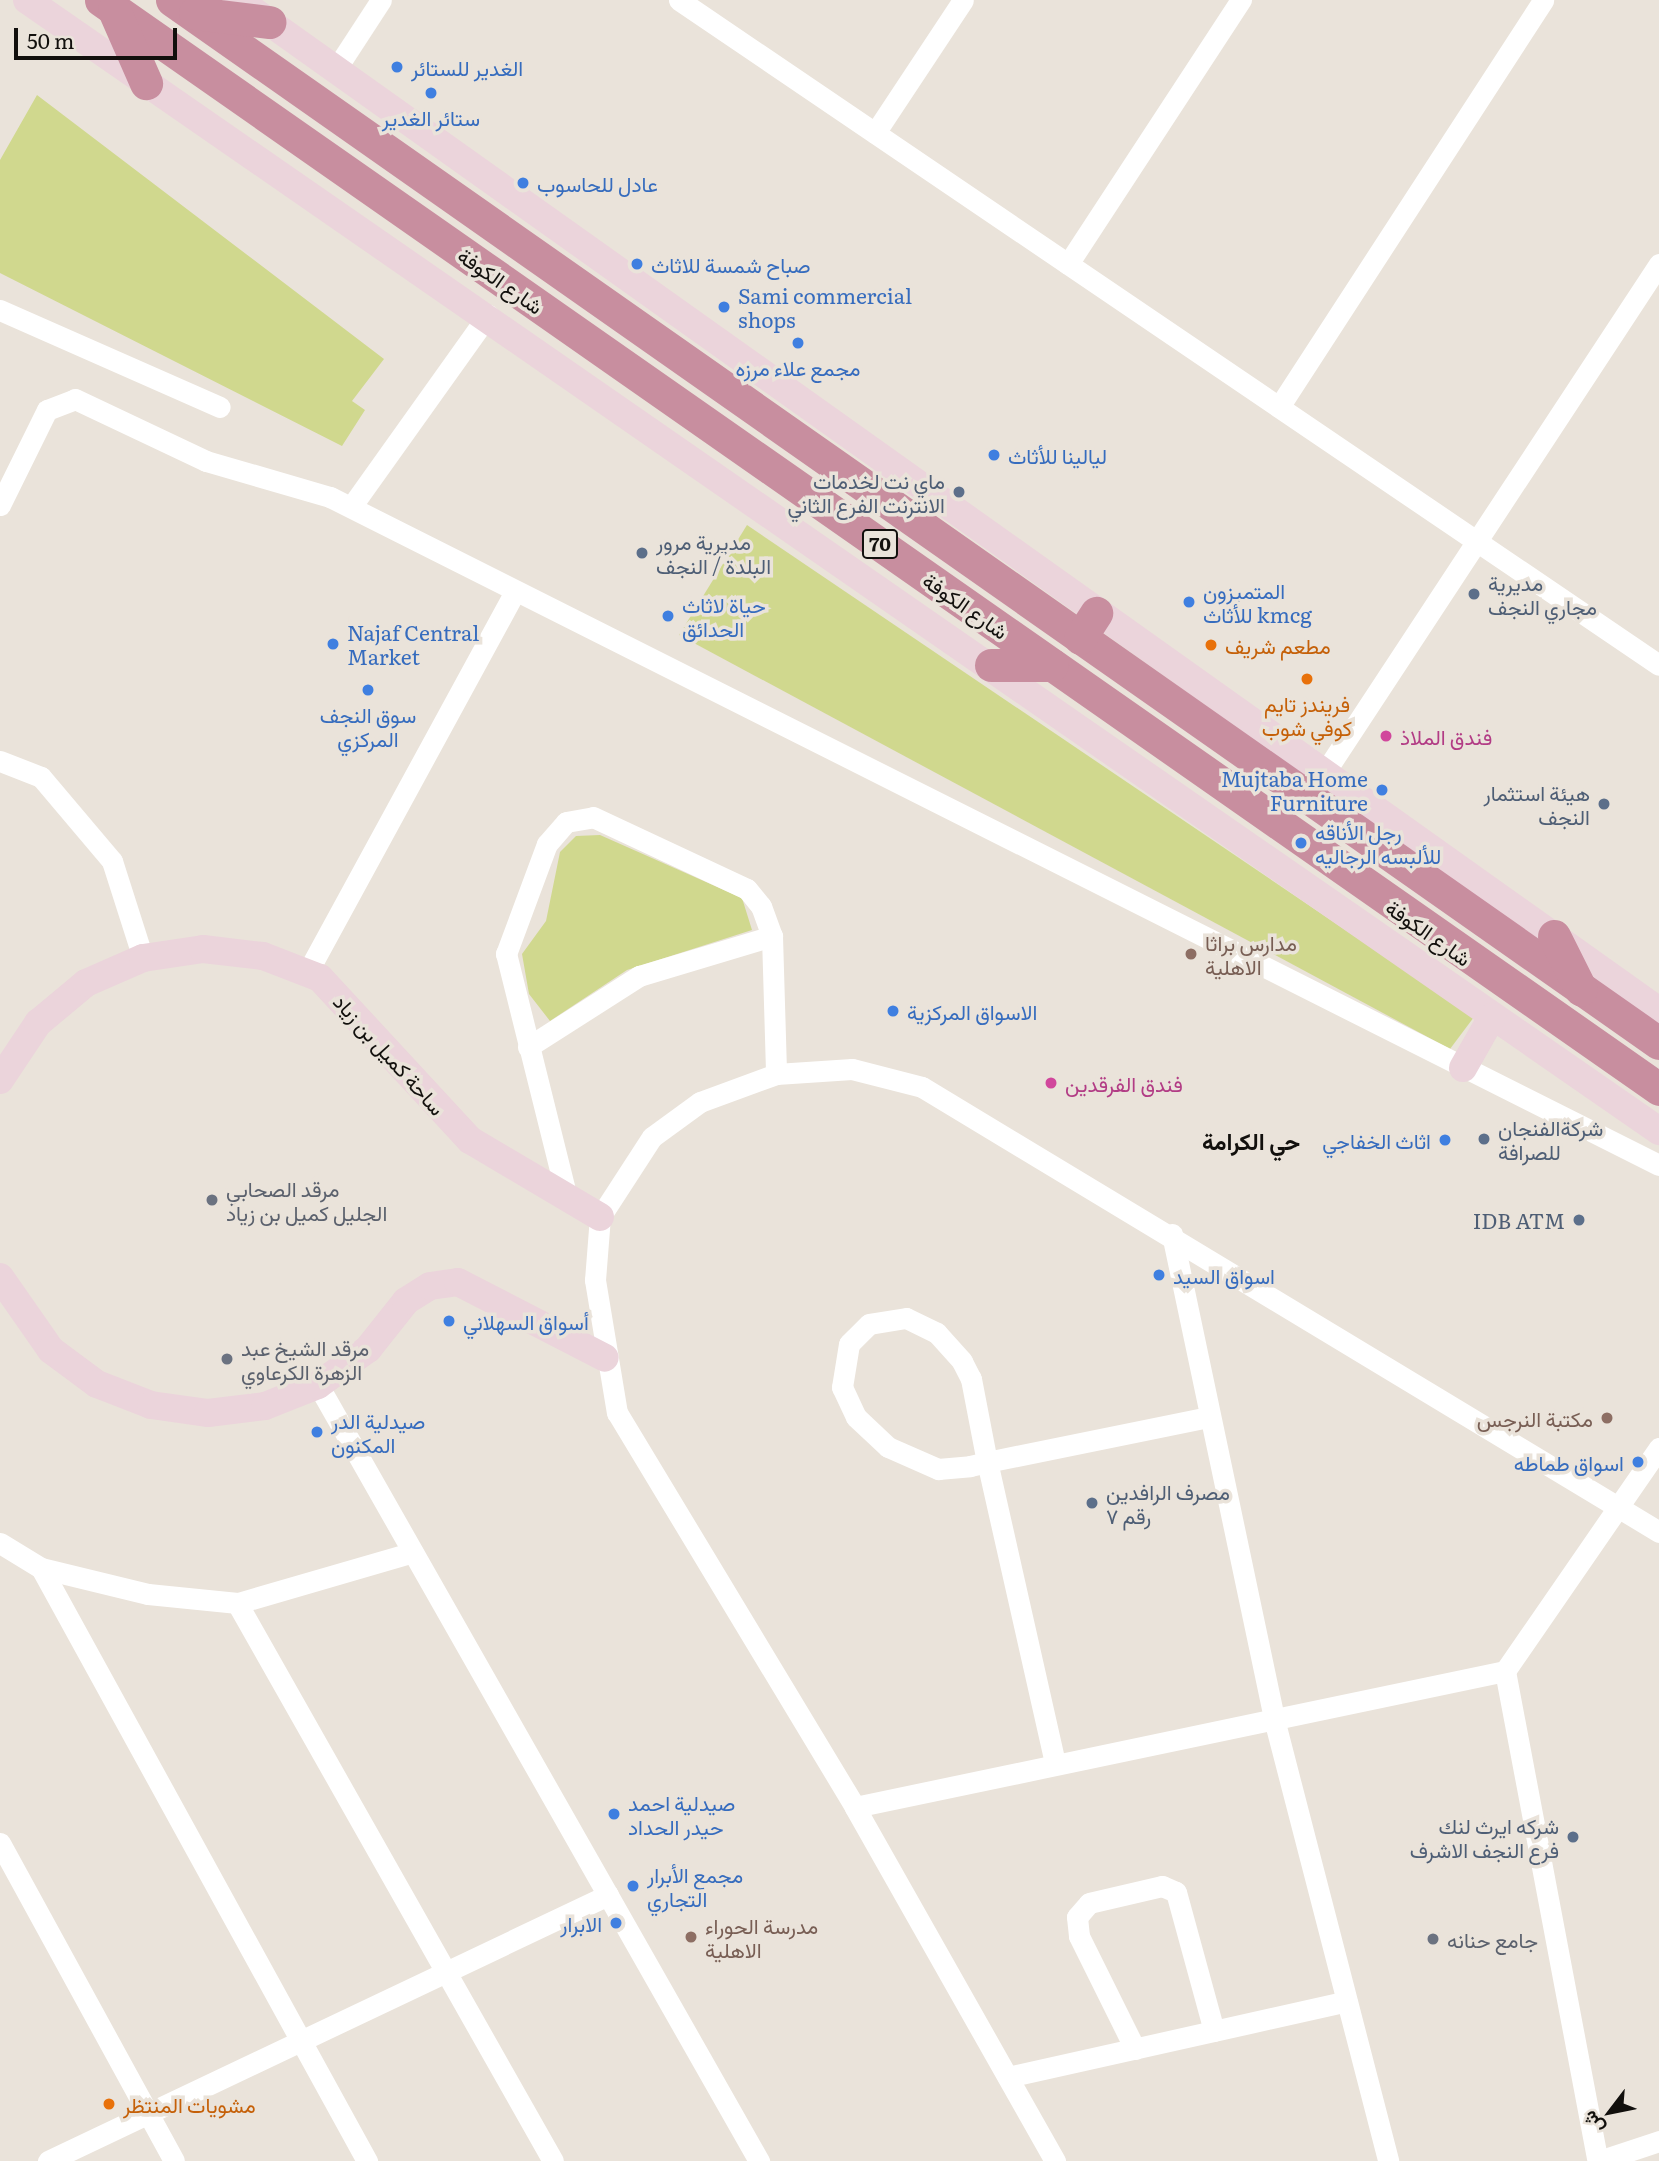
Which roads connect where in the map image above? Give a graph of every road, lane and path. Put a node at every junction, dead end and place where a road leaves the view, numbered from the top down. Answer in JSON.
{"nodes":[{"id":1,"x":27,"y":0,"type":"edge"},
{"id":2,"x":238,"y":0,"type":"edge"},
{"id":3,"x":381,"y":0,"type":"edge"},
{"id":4,"x":679,"y":0,"type":"edge"},
{"id":5,"x":962,"y":0,"type":"edge"},
{"id":6,"x":1241,"y":0,"type":"edge"},
{"id":7,"x":1543,"y":0,"type":"edge"},
{"id":8,"x":107,"y":4,"type":"edge"},
{"id":9,"x":181,"y":6,"type":"edge"},
{"id":10,"x":269,"y":22,"type":"junction"},
{"id":11,"x":336,"y":69,"type":"junction"},
{"id":12,"x":146,"y":83,"type":"junction"},
{"id":13,"x":875,"y":133,"type":"junction"},
{"id":14,"x":1068,"y":264,"type":"junction"},
{"id":15,"x":1659,"y":264,"type":"edge"},
{"id":16,"x":0,"y":310,"type":"edge"},
{"id":17,"x":488,"y":315,"type":"junction"},
{"id":18,"x":220,"y":407,"type":"dead end"},
{"id":19,"x":1279,"y":407,"type":"junction"},
{"id":20,"x":0,"y":505,"type":"edge"},
{"id":21,"x":351,"y":507,"type":"junction"},
{"id":22,"x":1475,"y":540,"type":"junction"},
{"id":23,"x":514,"y":591,"type":"junction"},
{"id":24,"x":1088,"y":626,"type":"junction"},
{"id":25,"x":991,"y":665,"type":"junction"},
{"id":26,"x":1052,"y":665,"type":"junction"},
{"id":27,"x":1659,"y":665,"type":"edge"},
{"id":28,"x":0,"y":761,"type":"edge"},
{"id":29,"x":1325,"y":772,"type":"junction"},
{"id":30,"x":772,"y":936,"type":"junction"},
{"id":31,"x":1554,"y":936,"type":"junction"},
{"id":32,"x":143,"y":958,"type":"junction"},
{"id":33,"x":307,"y":973,"type":"junction"},
{"id":34,"x":1582,"y":993,"type":"junction"},
{"id":35,"x":1659,"y":1011,"type":"edge"},
{"id":36,"x":1492,"y":1017,"type":"junction"},
{"id":37,"x":1659,"y":1043,"type":"edge"},
{"id":38,"x":528,"y":1047,"type":"junction"},
{"id":39,"x":1463,"y":1068,"type":"junction"},
{"id":40,"x":776,"y":1074,"type":"junction"},
{"id":41,"x":0,"y":1080,"type":"edge"},
{"id":42,"x":1659,"y":1089,"type":"edge"},
{"id":43,"x":1659,"y":1131,"type":"edge"},
{"id":44,"x":1659,"y":1165,"type":"edge"},
{"id":45,"x":567,"y":1198,"type":"junction"},
{"id":46,"x":600,"y":1217,"type":"junction"},
{"id":47,"x":1172,"y":1234,"type":"junction"},
{"id":48,"x":0,"y":1278,"type":"edge"},
{"id":49,"x":7,"y":1309,"type":"edge"},
{"id":50,"x":605,"y":1358,"type":"junction"},
{"id":51,"x":318,"y":1385,"type":"junction"},
{"id":52,"x":1208,"y":1417,"type":"junction"},
{"id":53,"x":1659,"y":1448,"type":"edge"},
{"id":54,"x":986,"y":1462,"type":"junction"},
{"id":55,"x":1619,"y":1509,"type":"junction"},
{"id":56,"x":1659,"y":1532,"type":"edge"},
{"id":57,"x":0,"y":1543,"type":"edge"},
{"id":58,"x":413,"y":1552,"type":"junction"},
{"id":59,"x":41,"y":1568,"type":"junction"},
{"id":60,"x":237,"y":1603,"type":"junction"},
{"id":61,"x":1505,"y":1671,"type":"junction"},
{"id":62,"x":1274,"y":1719,"type":"junction"},
{"id":63,"x":1055,"y":1763,"type":"junction"},
{"id":64,"x":855,"y":1807,"type":"junction"},
{"id":65,"x":0,"y":1843,"type":"edge"},
{"id":66,"x":608,"y":1895,"type":"junction"},
{"id":67,"x":444,"y":1973,"type":"junction"},
{"id":68,"x":1347,"y":2001,"type":"junction"},
{"id":69,"x":1214,"y":2031,"type":"junction"},
{"id":70,"x":299,"y":2042,"type":"junction"},
{"id":71,"x":1135,"y":2049,"type":"junction"},
{"id":72,"x":1008,"y":2077,"type":"junction"},
{"id":73,"x":147,"y":2114,"type":"junction"},
{"id":74,"x":1659,"y":2141,"type":"edge"},
{"id":75,"x":48,"y":2161,"type":"edge"},
{"id":76,"x":174,"y":2161,"type":"edge"},
{"id":77,"x":367,"y":2161,"type":"edge"},
{"id":78,"x":553,"y":2161,"type":"edge"},
{"id":79,"x":759,"y":2161,"type":"edge"},
{"id":80,"x":1055,"y":2161,"type":"edge"},
{"id":81,"x":1388,"y":2161,"type":"edge"},
{"id":82,"x":1598,"y":2161,"type":"edge"}],
"edges":[{"from":1,"to":12,"type":"main road"},
{"from":2,"to":10,"type":"main road"},
{"from":3,"to":11,"type":"street"},
{"from":4,"to":13,"type":"street"},
{"from":5,"to":13,"type":"street"},
{"from":6,"to":14,"type":"street"},
{"from":7,"to":19,"type":"street"},
{"from":8,"to":12,"type":"highway"},
{"from":8,"to":26,"type":"highway","name":"شارع الكوفة","number":"70"},
{"from":9,"to":10,"type":"highway"},
{"from":9,"to":24,"type":"highway","name":"شارع الكوفة","number":"70"},
{"from":10,"to":11,"type":"main road"},
{"from":11,"to":24,"type":"main road"},
{"from":12,"to":17,"type":"main road"},
{"from":13,"to":14,"type":"street"},
{"from":14,"to":19,"type":"street"},
{"from":15,"to":22,"type":"street"},
{"from":16,"to":18,"type":"street"},
{"from":17,"to":21,"type":"street"},
{"from":17,"to":25,"type":"main road"},
{"from":19,"to":22,"type":"street"},
{"from":20,"to":21,"type":"street"},
{"from":21,"to":23,"type":"street"},
{"from":22,"to":27,"type":"street"},
{"from":22,"to":29,"type":"street"},
{"from":23,"to":33,"type":"street"},
{"from":23,"to":39,"type":"street"},
{"from":24,"to":29,"type":"main road"},
{"from":24,"to":34,"type":"highway","name":"شارع الكوفة","number":"70"},
{"from":25,"to":26,"type":"highway"},
{"from":25,"to":36,"type":"main road"},
{"from":26,"to":42,"type":"highway","name":"شارع الكوفة","number":"70"},
{"from":28,"to":32,"type":"street"},
{"from":29,"to":31,"type":"main road"},
{"from":30,"to":38,"type":"street"},
{"from":30,"to":38,"type":"street"},
{"from":30,"to":40,"type":"street"},
{"from":31,"to":34,"type":"highway"},
{"from":31,"to":35,"type":"main road"},
{"from":32,"to":33,"type":"main road","name":"ساحة كميل بن زياد"},
{"from":32,"to":41,"type":"main road","name":"ساحة كميل بن زياد"},
{"from":33,"to":45,"type":"main road","name":"ساحة كميل بن زياد"},
{"from":34,"to":37,"type":"highway","name":"شارع الكوفة","number":"70"},
{"from":36,"to":39,"type":"main road"},
{"from":36,"to":43,"type":"main road"},
{"from":38,"to":45,"type":"street"},
{"from":39,"to":44,"type":"street"},
{"from":40,"to":46,"type":"street"},
{"from":40,"to":47,"type":"street"},
{"from":45,"to":46,"type":"main road","name":"ساحة كميل بن زياد"},
{"from":46,"to":50,"type":"street"},
{"from":47,"to":52,"type":"street"},
{"from":47,"to":55,"type":"street"},
{"from":48,"to":49,"type":"main road"},
{"from":49,"to":51,"type":"main road"},
{"from":50,"to":51,"type":"main road"},
{"from":50,"to":64,"type":"street"},
{"from":51,"to":58,"type":"street"},
{"from":52,"to":54,"type":"street"},
{"from":52,"to":62,"type":"street"},
{"from":53,"to":55,"type":"street"},
{"from":54,"to":54,"type":"street"},
{"from":54,"to":63,"type":"street"},
{"from":55,"to":56,"type":"street"},
{"from":55,"to":61,"type":"street"},
{"from":57,"to":59,"type":"street"},
{"from":58,"to":60,"type":"street"},
{"from":58,"to":66,"type":"street"},
{"from":59,"to":60,"type":"street"},
{"from":59,"to":70,"type":"street"},
{"from":60,"to":67,"type":"street"},
{"from":61,"to":62,"type":"street"},
{"from":61,"to":82,"type":"street"},
{"from":62,"to":63,"type":"street"},
{"from":62,"to":68,"type":"street"},
{"from":63,"to":64,"type":"street"},
{"from":64,"to":72,"type":"street"},
{"from":65,"to":73,"type":"street"},
{"from":66,"to":67,"type":"street"},
{"from":66,"to":79,"type":"street"},
{"from":67,"to":70,"type":"street"},
{"from":67,"to":78,"type":"street"},
{"from":68,"to":69,"type":"street"},
{"from":68,"to":81,"type":"street"},
{"from":69,"to":71,"type":"street"},
{"from":69,"to":71,"type":"street"},
{"from":70,"to":73,"type":"street"},
{"from":70,"to":77,"type":"street"},
{"from":71,"to":72,"type":"street"},
{"from":72,"to":80,"type":"street"},
{"from":73,"to":75,"type":"street"},
{"from":73,"to":76,"type":"street"},
{"from":74,"to":82,"type":"street"}]}
